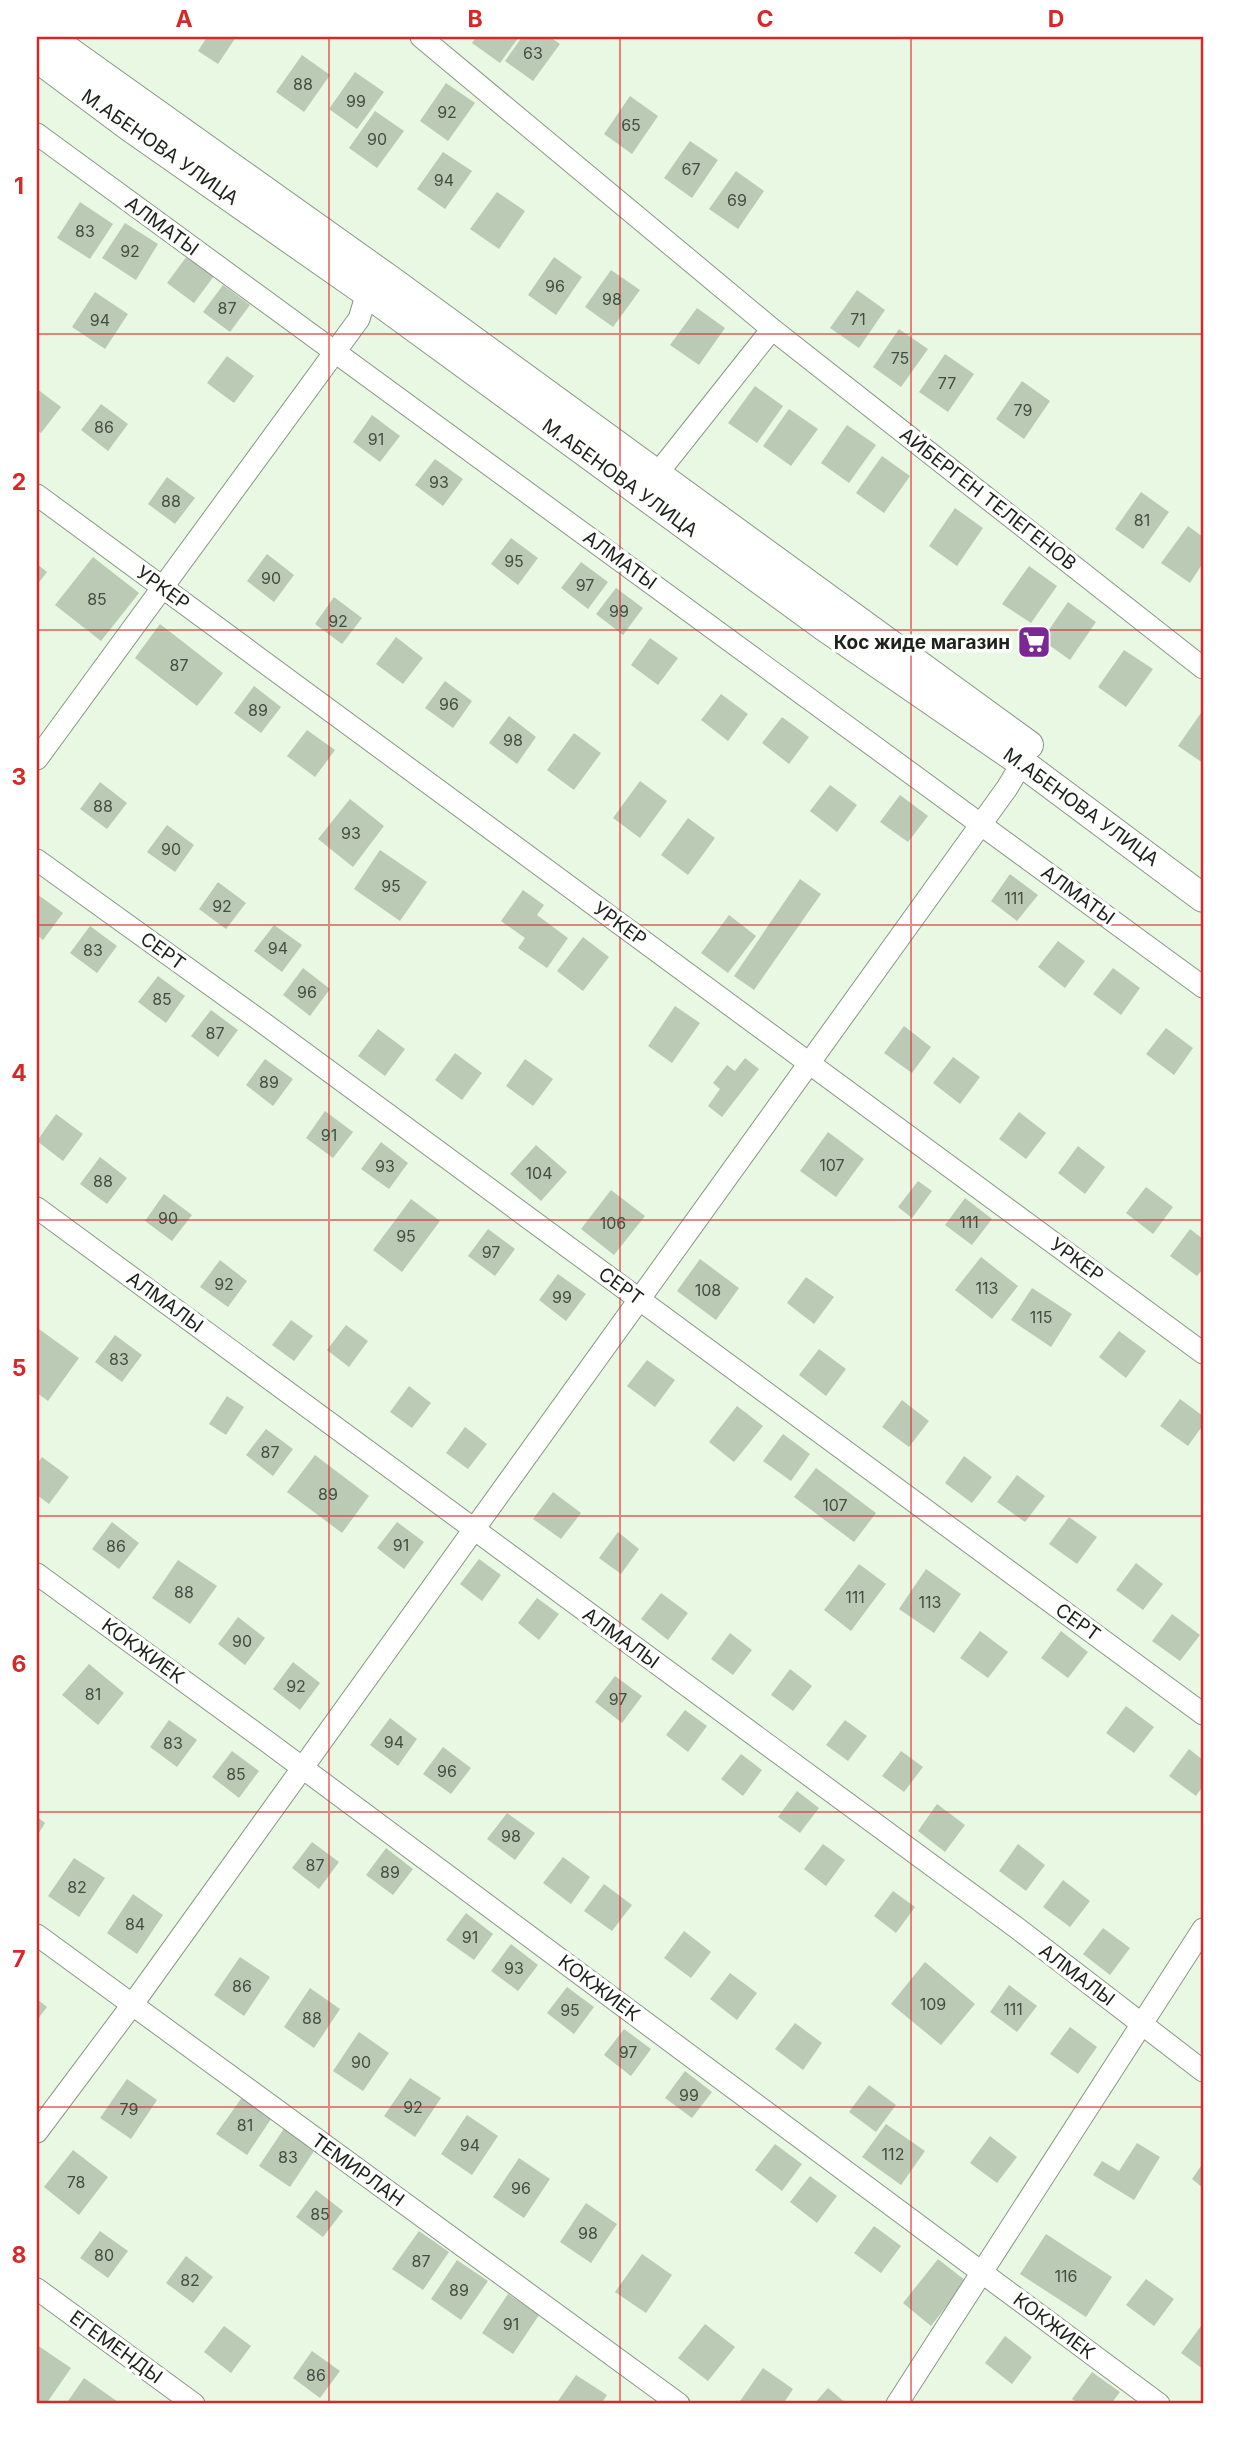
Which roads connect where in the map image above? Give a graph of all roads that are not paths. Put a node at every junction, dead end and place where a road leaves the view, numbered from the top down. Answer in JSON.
{"nodes":[{"id":1,"x":49,"y":37,"type":"edge"},
{"id":2,"x":421,"y":37,"type":"edge"},
{"id":3,"x":37,"y":58,"type":"edge"},
{"id":4,"x":37,"y":134,"type":"edge"},
{"id":5,"x":367,"y":293,"type":"junction"},
{"id":6,"x":772,"y":329,"type":"junction"},
{"id":7,"x":335,"y":353,"type":"junction"},
{"id":8,"x":657,"y":474,"type":"junction"},
{"id":9,"x":37,"y":495,"type":"edge"},
{"id":10,"x":162,"y":588,"type":"junction"},
{"id":11,"x":1203,"y":668,"type":"edge"},
{"id":12,"x":37,"y":759,"type":"edge"},
{"id":13,"x":1022,"y":763,"type":"junction"},
{"id":14,"x":981,"y":824,"type":"junction"},
{"id":15,"x":37,"y":860,"type":"edge"},
{"id":16,"x":1203,"y":873,"type":"edge"},
{"id":17,"x":1203,"y":898,"type":"edge"},
{"id":18,"x":1203,"y":987,"type":"edge"},
{"id":19,"x":809,"y":1063,"type":"junction"},
{"id":20,"x":37,"y":1208,"type":"edge"},
{"id":21,"x":639,"y":1299,"type":"junction"},
{"id":22,"x":1203,"y":1353,"type":"edge"},
{"id":23,"x":474,"y":1529,"type":"junction"},
{"id":24,"x":37,"y":1574,"type":"edge"},
{"id":25,"x":1203,"y":1714,"type":"edge"},
{"id":26,"x":302,"y":1768,"type":"junction"},
{"id":27,"x":1203,"y":1929,"type":"edge"},
{"id":28,"x":37,"y":1935,"type":"edge"},
{"id":29,"x":132,"y":2005,"type":"junction"},
{"id":30,"x":1142,"y":2024,"type":"junction"},
{"id":31,"x":1203,"y":2071,"type":"edge"},
{"id":32,"x":37,"y":2132,"type":"edge"},
{"id":33,"x":982,"y":2272,"type":"junction"},
{"id":34,"x":37,"y":2289,"type":"edge"},
{"id":35,"x":194,"y":2404,"type":"edge"},
{"id":36,"x":679,"y":2404,"type":"edge"},
{"id":37,"x":897,"y":2404,"type":"edge"},
{"id":38,"x":1159,"y":2404,"type":"edge"}],
"edges":[{"from":1,"to":8,"type":"main road","name":"М.АБЕНОВА УЛИЦА"},
{"from":2,"to":6,"type":"street","name":"АЙБЕРГЕН ТЕЛЕГЕНОВ"},
{"from":3,"to":5,"type":"main road","name":"М.АБЕНОВА УЛИЦА"},
{"from":4,"to":7,"type":"street","name":"АЛМАТЫ"},
{"from":5,"to":7,"type":"street"},
{"from":5,"to":13,"type":"main road","name":"М.АБЕНОВА УЛИЦА"},
{"from":6,"to":8,"type":"street"},
{"from":6,"to":11,"type":"street","name":"АЙБЕРГЕН ТЕЛЕГЕНОВ"},
{"from":7,"to":10,"type":"street"},
{"from":7,"to":14,"type":"street","name":"АЛМАТЫ"},
{"from":8,"to":16,"type":"main road","name":"М.АБЕНОВА УЛИЦА"},
{"from":9,"to":10,"type":"street","name":"УРКЕР"},
{"from":10,"to":12,"type":"street"},
{"from":10,"to":19,"type":"street","name":"УРКЕР"},
{"from":13,"to":14,"type":"street"},
{"from":13,"to":17,"type":"main road","name":"М.АБЕНОВА УЛИЦА"},
{"from":14,"to":18,"type":"street","name":"АЛМАТЫ"},
{"from":14,"to":19,"type":"street"},
{"from":15,"to":21,"type":"street","name":"СЕРТ"},
{"from":19,"to":21,"type":"street"},
{"from":19,"to":22,"type":"street","name":"УРКЕР"},
{"from":20,"to":23,"type":"street","name":"АЛМАЛЫ"},
{"from":21,"to":23,"type":"street"},
{"from":21,"to":25,"type":"street","name":"СЕРТ"},
{"from":23,"to":26,"type":"street"},
{"from":23,"to":30,"type":"street","name":"АЛМАЛЫ"},
{"from":24,"to":26,"type":"street","name":"КОКЖИЕК"},
{"from":26,"to":29,"type":"street"},
{"from":26,"to":33,"type":"street","name":"КОКЖИЕК"},
{"from":27,"to":30,"type":"street"},
{"from":28,"to":29,"type":"street","name":"ТЕМИРЛАН"},
{"from":29,"to":32,"type":"street"},
{"from":29,"to":36,"type":"street","name":"ТЕМИРЛАН"},
{"from":30,"to":31,"type":"street","name":"АЛМАЛЫ"},
{"from":30,"to":33,"type":"street"},
{"from":33,"to":37,"type":"street"},
{"from":33,"to":38,"type":"street","name":"КОКЖИЕК"},
{"from":34,"to":35,"type":"street","name":"ЕГЕМЕНДЫ"}]}
